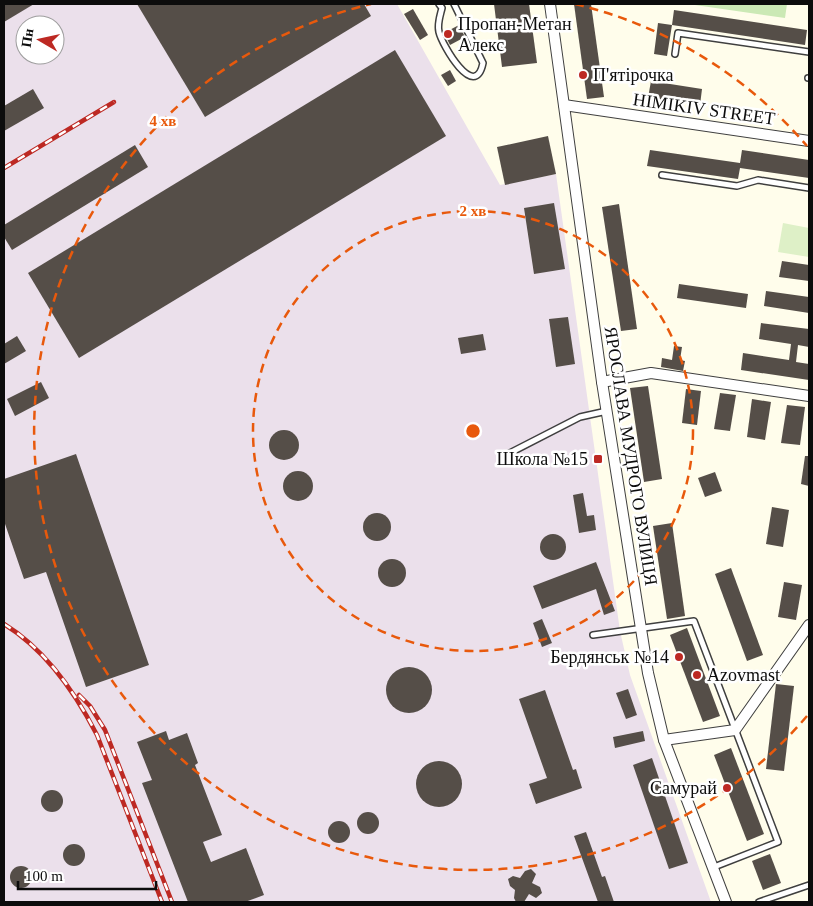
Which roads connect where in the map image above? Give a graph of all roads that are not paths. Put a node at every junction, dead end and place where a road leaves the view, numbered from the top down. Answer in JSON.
{"nodes":[{"id":1,"x":440,"y":4,"type":"edge"},
{"id":2,"x":454,"y":4,"type":"edge"},
{"id":3,"x":550,"y":4,"type":"edge"},
{"id":4,"x":809,"y":52,"type":"edge"},
{"id":5,"x":675,"y":54,"type":"dead end"},
{"id":6,"x":564,"y":105,"type":"junction"},
{"id":7,"x":809,"y":141,"type":"edge"},
{"id":8,"x":662,"y":175,"type":"dead end"},
{"id":9,"x":809,"y":188,"type":"edge"},
{"id":10,"x":602,"y":382,"type":"junction"},
{"id":11,"x":809,"y":396,"type":"edge"},
{"id":12,"x":607,"y":411,"type":"junction"},
{"id":13,"x":502,"y":458,"type":"dead end"},
{"id":14,"x":809,"y":625,"type":"edge"},
{"id":15,"x":642,"y":628,"type":"junction"},
{"id":16,"x":593,"y":635,"type":"dead end"},
{"id":17,"x":735,"y":730,"type":"junction"},
{"id":18,"x":664,"y":740,"type":"junction"},
{"id":19,"x":714,"y":867,"type":"junction"},
{"id":20,"x":809,"y":885,"type":"edge"},
{"id":21,"x":726,"y":902,"type":"edge"},
{"id":22,"x":759,"y":902,"type":"edge"}],
"edges":[{"from":1,"to":2,"type":"lane"},
{"from":3,"to":6,"type":"street","name":"ЯРОСЛАВА МУДРОГО ВУЛИЦЯ"},
{"from":4,"to":5,"type":"lane"},
{"from":6,"to":7,"type":"street","name":"HIMIKIV STREET"},
{"from":6,"to":10,"type":"street","name":"ЯРОСЛАВА МУДРОГО ВУЛИЦЯ"},
{"from":8,"to":9,"type":"lane"},
{"from":10,"to":11,"type":"street"},
{"from":10,"to":12,"type":"street","name":"ЯРОСЛАВА МУДРОГО ВУЛИЦЯ"},
{"from":12,"to":13,"type":"lane"},
{"from":12,"to":15,"type":"street","name":"ЯРОСЛАВА МУДРОГО ВУЛИЦЯ"},
{"from":14,"to":17,"type":"street"},
{"from":15,"to":16,"type":"lane"},
{"from":15,"to":17,"type":"lane"},
{"from":15,"to":18,"type":"street","name":"ЯРОСЛАВА МУДРОГО ВУЛИЦЯ"},
{"from":17,"to":18,"type":"street"},
{"from":17,"to":19,"type":"lane"},
{"from":18,"to":19,"type":"street","name":"ЯРОСЛАВА МУДРОГО ВУЛИЦЯ"},
{"from":19,"to":21,"type":"street","name":"ЯРОСЛАВА МУДРОГО ВУЛИЦЯ"},
{"from":20,"to":22,"type":"lane"}]}
